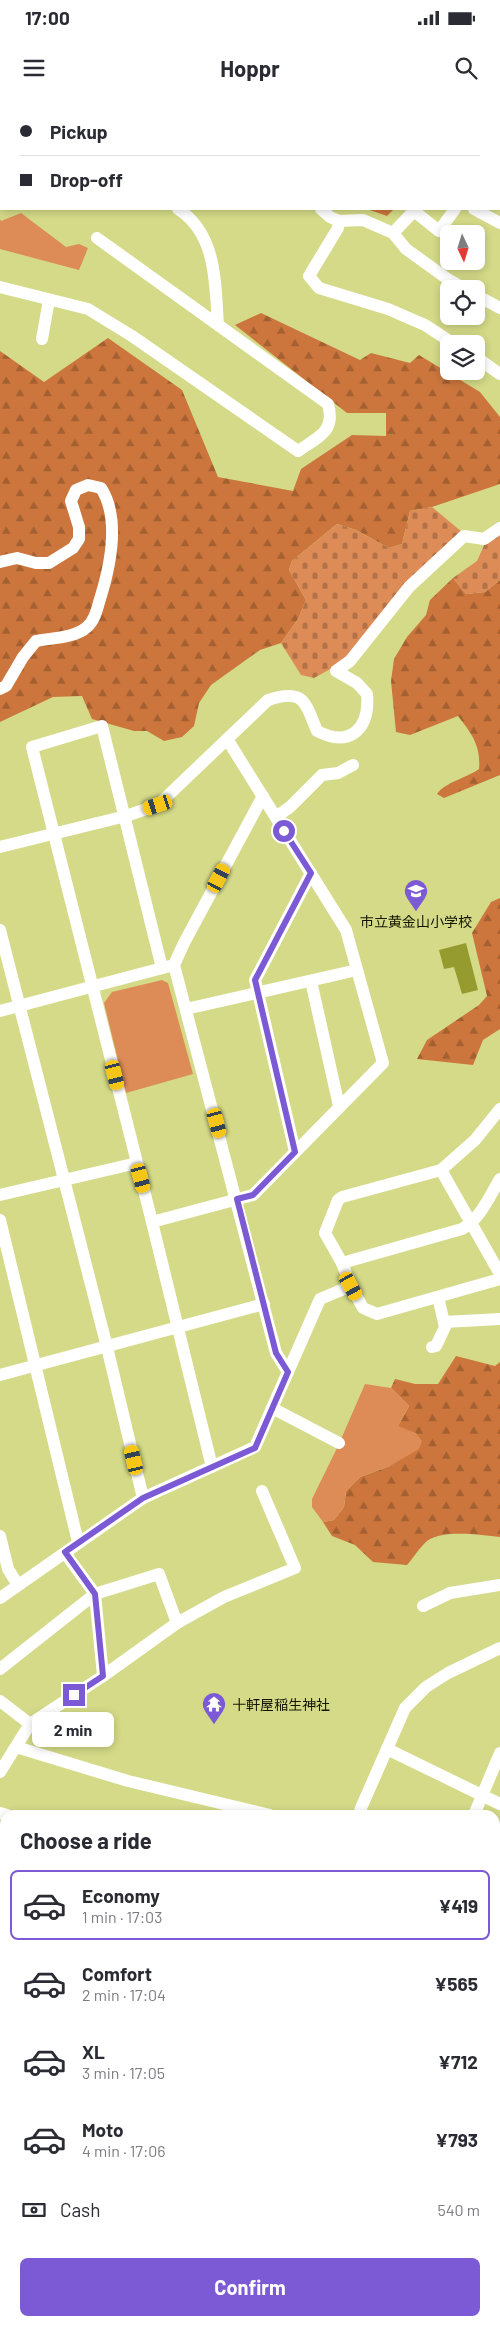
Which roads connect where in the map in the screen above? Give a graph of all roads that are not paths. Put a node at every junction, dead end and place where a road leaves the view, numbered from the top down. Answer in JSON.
{"nodes":[{"id":1,"x":179,"y":210,"type":"edge"},
{"id":2,"x":323,"y":210,"type":"edge"},
{"id":3,"x":414,"y":210,"type":"edge"},
{"id":4,"x":414,"y":210,"type":"edge"},
{"id":5,"x":454,"y":210,"type":"edge"},
{"id":6,"x":476,"y":210,"type":"edge"},
{"id":7,"x":339,"y":221,"type":"junction"},
{"id":8,"x":500,"y":223,"type":"edge"},
{"id":9,"x":393,"y":233,"type":"junction"},
{"id":10,"x":97,"y":238,"type":"dead end"},
{"id":11,"x":449,"y":280,"type":"edge"},
{"id":12,"x":0,"y":287,"type":"edge"},
{"id":13,"x":49,"y":300,"type":"junction"},
{"id":14,"x":485,"y":300,"type":"edge"},
{"id":15,"x":500,"y":308,"type":"edge"},
{"id":16,"x":218,"y":325,"type":"junction"},
{"id":17,"x":440,"y":335,"type":"edge"},
{"id":18,"x":42,"y":339,"type":"dead end"},
{"id":19,"x":485,"y":363,"type":"edge"},
{"id":20,"x":500,"y":374,"type":"edge"},
{"id":21,"x":500,"y":528,"type":"edge"},
{"id":22,"x":0,"y":562,"type":"edge"},
{"id":23,"x":0,"y":689,"type":"edge"},
{"id":24,"x":227,"y":739,"type":"junction"},
{"id":25,"x":353,"y":766,"type":"dead end"},
{"id":26,"x":263,"y":796,"type":"junction"},
{"id":27,"x":126,"y":816,"type":"junction"},
{"id":28,"x":276,"y":817,"type":"junction"},
{"id":29,"x":54,"y":834,"type":"junction"},
{"id":30,"x":0,"y":848,"type":"edge"},
{"id":31,"x":311,"y":873,"type":"junction"},
{"id":32,"x":0,"y":930,"type":"edge"},
{"id":33,"x":168,"y":967,"type":"junction"},
{"id":34,"x":357,"y":970,"type":"junction"},
{"id":35,"x":311,"y":981,"type":"junction"},
{"id":36,"x":92,"y":986,"type":"junction"},
{"id":37,"x":257,"y":993,"type":"junction"},
{"id":38,"x":21,"y":1005,"type":"junction"},
{"id":39,"x":186,"y":1009,"type":"junction"},
{"id":40,"x":0,"y":1011,"type":"edge"},
{"id":41,"x":339,"y":1106,"type":"junction"},
{"id":42,"x":500,"y":1109,"type":"edge"},
{"id":43,"x":295,"y":1152,"type":"junction"},
{"id":44,"x":137,"y":1164,"type":"junction"},
{"id":45,"x":441,"y":1170,"type":"junction"},
{"id":46,"x":500,"y":1179,"type":"edge"},
{"id":47,"x":65,"y":1181,"type":"junction"},
{"id":48,"x":0,"y":1195,"type":"edge"},
{"id":49,"x":237,"y":1199,"type":"junction"},
{"id":50,"x":0,"y":1220,"type":"edge"},
{"id":51,"x":152,"y":1222,"type":"junction"},
{"id":52,"x":471,"y":1224,"type":"junction"},
{"id":53,"x":342,"y":1263,"type":"junction"},
{"id":54,"x":500,"y":1274,"type":"edge"},
{"id":55,"x":500,"y":1279,"type":"edge"},
{"id":56,"x":351,"y":1286,"type":"junction"},
{"id":57,"x":438,"y":1297,"type":"junction"},
{"id":58,"x":264,"y":1304,"type":"junction"},
{"id":59,"x":500,"y":1319,"type":"edge"},
{"id":60,"x":444,"y":1322,"type":"junction"},
{"id":61,"x":178,"y":1328,"type":"junction"},
{"id":62,"x":107,"y":1347,"type":"junction"},
{"id":63,"x":432,"y":1347,"type":"dead end"},
{"id":64,"x":36,"y":1366,"type":"junction"},
{"id":65,"x":288,"y":1372,"type":"junction"},
{"id":66,"x":0,"y":1374,"type":"edge"},
{"id":67,"x":272,"y":1408,"type":"junction"},
{"id":68,"x":339,"y":1443,"type":"dead end"},
{"id":69,"x":212,"y":1467,"type":"junction"},
{"id":70,"x":262,"y":1491,"type":"dead end"},
{"id":71,"x":143,"y":1498,"type":"junction"},
{"id":72,"x":0,"y":1536,"type":"edge"},
{"id":73,"x":78,"y":1542,"type":"junction"},
{"id":74,"x":65,"y":1552,"type":"junction"},
{"id":75,"x":18,"y":1585,"type":"junction"},
{"id":76,"x":500,"y":1585,"type":"edge"},
{"id":77,"x":95,"y":1594,"type":"junction"},
{"id":78,"x":0,"y":1598,"type":"edge"},
{"id":79,"x":423,"y":1606,"type":"dead end"},
{"id":80,"x":177,"y":1623,"type":"junction"},
{"id":81,"x":500,"y":1648,"type":"edge"},
{"id":82,"x":0,"y":1669,"type":"edge"},
{"id":83,"x":103,"y":1676,"type":"junction"},
{"id":84,"x":0,"y":1701,"type":"edge"},
{"id":85,"x":30,"y":1724,"type":"junction"},
{"id":86,"x":16,"y":1747,"type":"junction"},
{"id":87,"x":387,"y":1749,"type":"junction"},
{"id":88,"x":500,"y":1754,"type":"edge"},
{"id":89,"x":0,"y":1772,"type":"edge"},
{"id":90,"x":482,"y":1795,"type":"junction"},
{"id":91,"x":500,"y":1804,"type":"edge"},
{"id":92,"x":249,"y":1810,"type":"edge"},
{"id":93,"x":361,"y":1810,"type":"edge"},
{"id":94,"x":476,"y":1810,"type":"edge"}],
"edges":[{"from":1,"to":16,"type":"street"},
{"from":2,"to":7,"type":"street"},
{"from":3,"to":5,"type":"street"},
{"from":4,"to":9,"type":"street"},
{"from":6,"to":8,"type":"street"},
{"from":7,"to":9,"type":"street"},
{"from":7,"to":17,"type":"street"},
{"from":9,"to":11,"type":"street"},
{"from":10,"to":16,"type":"street"},
{"from":12,"to":13,"type":"street"},
{"from":13,"to":16,"type":"street"},
{"from":13,"to":18,"type":"street"},
{"from":14,"to":15,"type":"street"},
{"from":19,"to":20,"type":"street"},
{"from":21,"to":24,"type":"street"},
{"from":22,"to":23,"type":"street"},
{"from":24,"to":26,"type":"street"},
{"from":24,"to":27,"type":"street"},
{"from":25,"to":28,"type":"street"},
{"from":26,"to":28,"type":"street"},
{"from":26,"to":33,"type":"street"},
{"from":27,"to":29,"type":"street"},
{"from":27,"to":29,"type":"street"},
{"from":27,"to":33,"type":"street"},
{"from":28,"to":31,"type":"street"},
{"from":29,"to":30,"type":"street"},
{"from":29,"to":36,"type":"street"},
{"from":31,"to":34,"type":"street"},
{"from":31,"to":37,"type":"street"},
{"from":32,"to":38,"type":"street"},
{"from":33,"to":36,"type":"street"},
{"from":33,"to":39,"type":"street"},
{"from":34,"to":35,"type":"street"},
{"from":34,"to":41,"type":"street"},
{"from":35,"to":37,"type":"street"},
{"from":35,"to":41,"type":"street"},
{"from":36,"to":38,"type":"street"},
{"from":36,"to":44,"type":"street"},
{"from":37,"to":39,"type":"street"},
{"from":37,"to":43,"type":"street"},
{"from":38,"to":40,"type":"street"},
{"from":38,"to":47,"type":"street"},
{"from":39,"to":49,"type":"street"},
{"from":41,"to":43,"type":"street"},
{"from":42,"to":45,"type":"street"},
{"from":43,"to":49,"type":"street"},
{"from":44,"to":47,"type":"street"},
{"from":44,"to":51,"type":"street"},
{"from":45,"to":52,"type":"street"},
{"from":45,"to":53,"type":"street"},
{"from":46,"to":52,"type":"street"},
{"from":47,"to":48,"type":"street"},
{"from":47,"to":62,"type":"street"},
{"from":49,"to":51,"type":"street"},
{"from":49,"to":58,"type":"street"},
{"from":50,"to":64,"type":"street"},
{"from":51,"to":61,"type":"street"},
{"from":52,"to":53,"type":"street"},
{"from":52,"to":54,"type":"street"},
{"from":53,"to":56,"type":"street"},
{"from":55,"to":57,"type":"street"},
{"from":56,"to":57,"type":"street"},
{"from":56,"to":65,"type":"street"},
{"from":57,"to":60,"type":"street"},
{"from":58,"to":61,"type":"street"},
{"from":58,"to":65,"type":"street"},
{"from":59,"to":60,"type":"street"},
{"from":60,"to":63,"type":"street"},
{"from":61,"to":62,"type":"street"},
{"from":61,"to":69,"type":"street"},
{"from":62,"to":64,"type":"street"},
{"from":62,"to":71,"type":"street"},
{"from":64,"to":66,"type":"street"},
{"from":64,"to":73,"type":"street"},
{"from":65,"to":67,"type":"street"},
{"from":67,"to":68,"type":"street"},
{"from":67,"to":69,"type":"street"},
{"from":69,"to":71,"type":"street"},
{"from":70,"to":80,"type":"street"},
{"from":71,"to":73,"type":"street"},
{"from":72,"to":75,"type":"street"},
{"from":73,"to":74,"type":"street"},
{"from":74,"to":75,"type":"street"},
{"from":74,"to":77,"type":"street"},
{"from":75,"to":78,"type":"street"},
{"from":76,"to":79,"type":"street"},
{"from":77,"to":80,"type":"street"},
{"from":77,"to":82,"type":"street"},
{"from":77,"to":83,"type":"street"},
{"from":80,"to":83,"type":"street"},
{"from":81,"to":87,"type":"street"},
{"from":83,"to":85,"type":"street"},
{"from":84,"to":85,"type":"street"},
{"from":85,"to":86,"type":"street"},
{"from":86,"to":89,"type":"street"},
{"from":86,"to":92,"type":"street"},
{"from":87,"to":90,"type":"street"},
{"from":87,"to":93,"type":"street"},
{"from":88,"to":90,"type":"street"},
{"from":90,"to":91,"type":"street"},
{"from":90,"to":94,"type":"street"}]}
